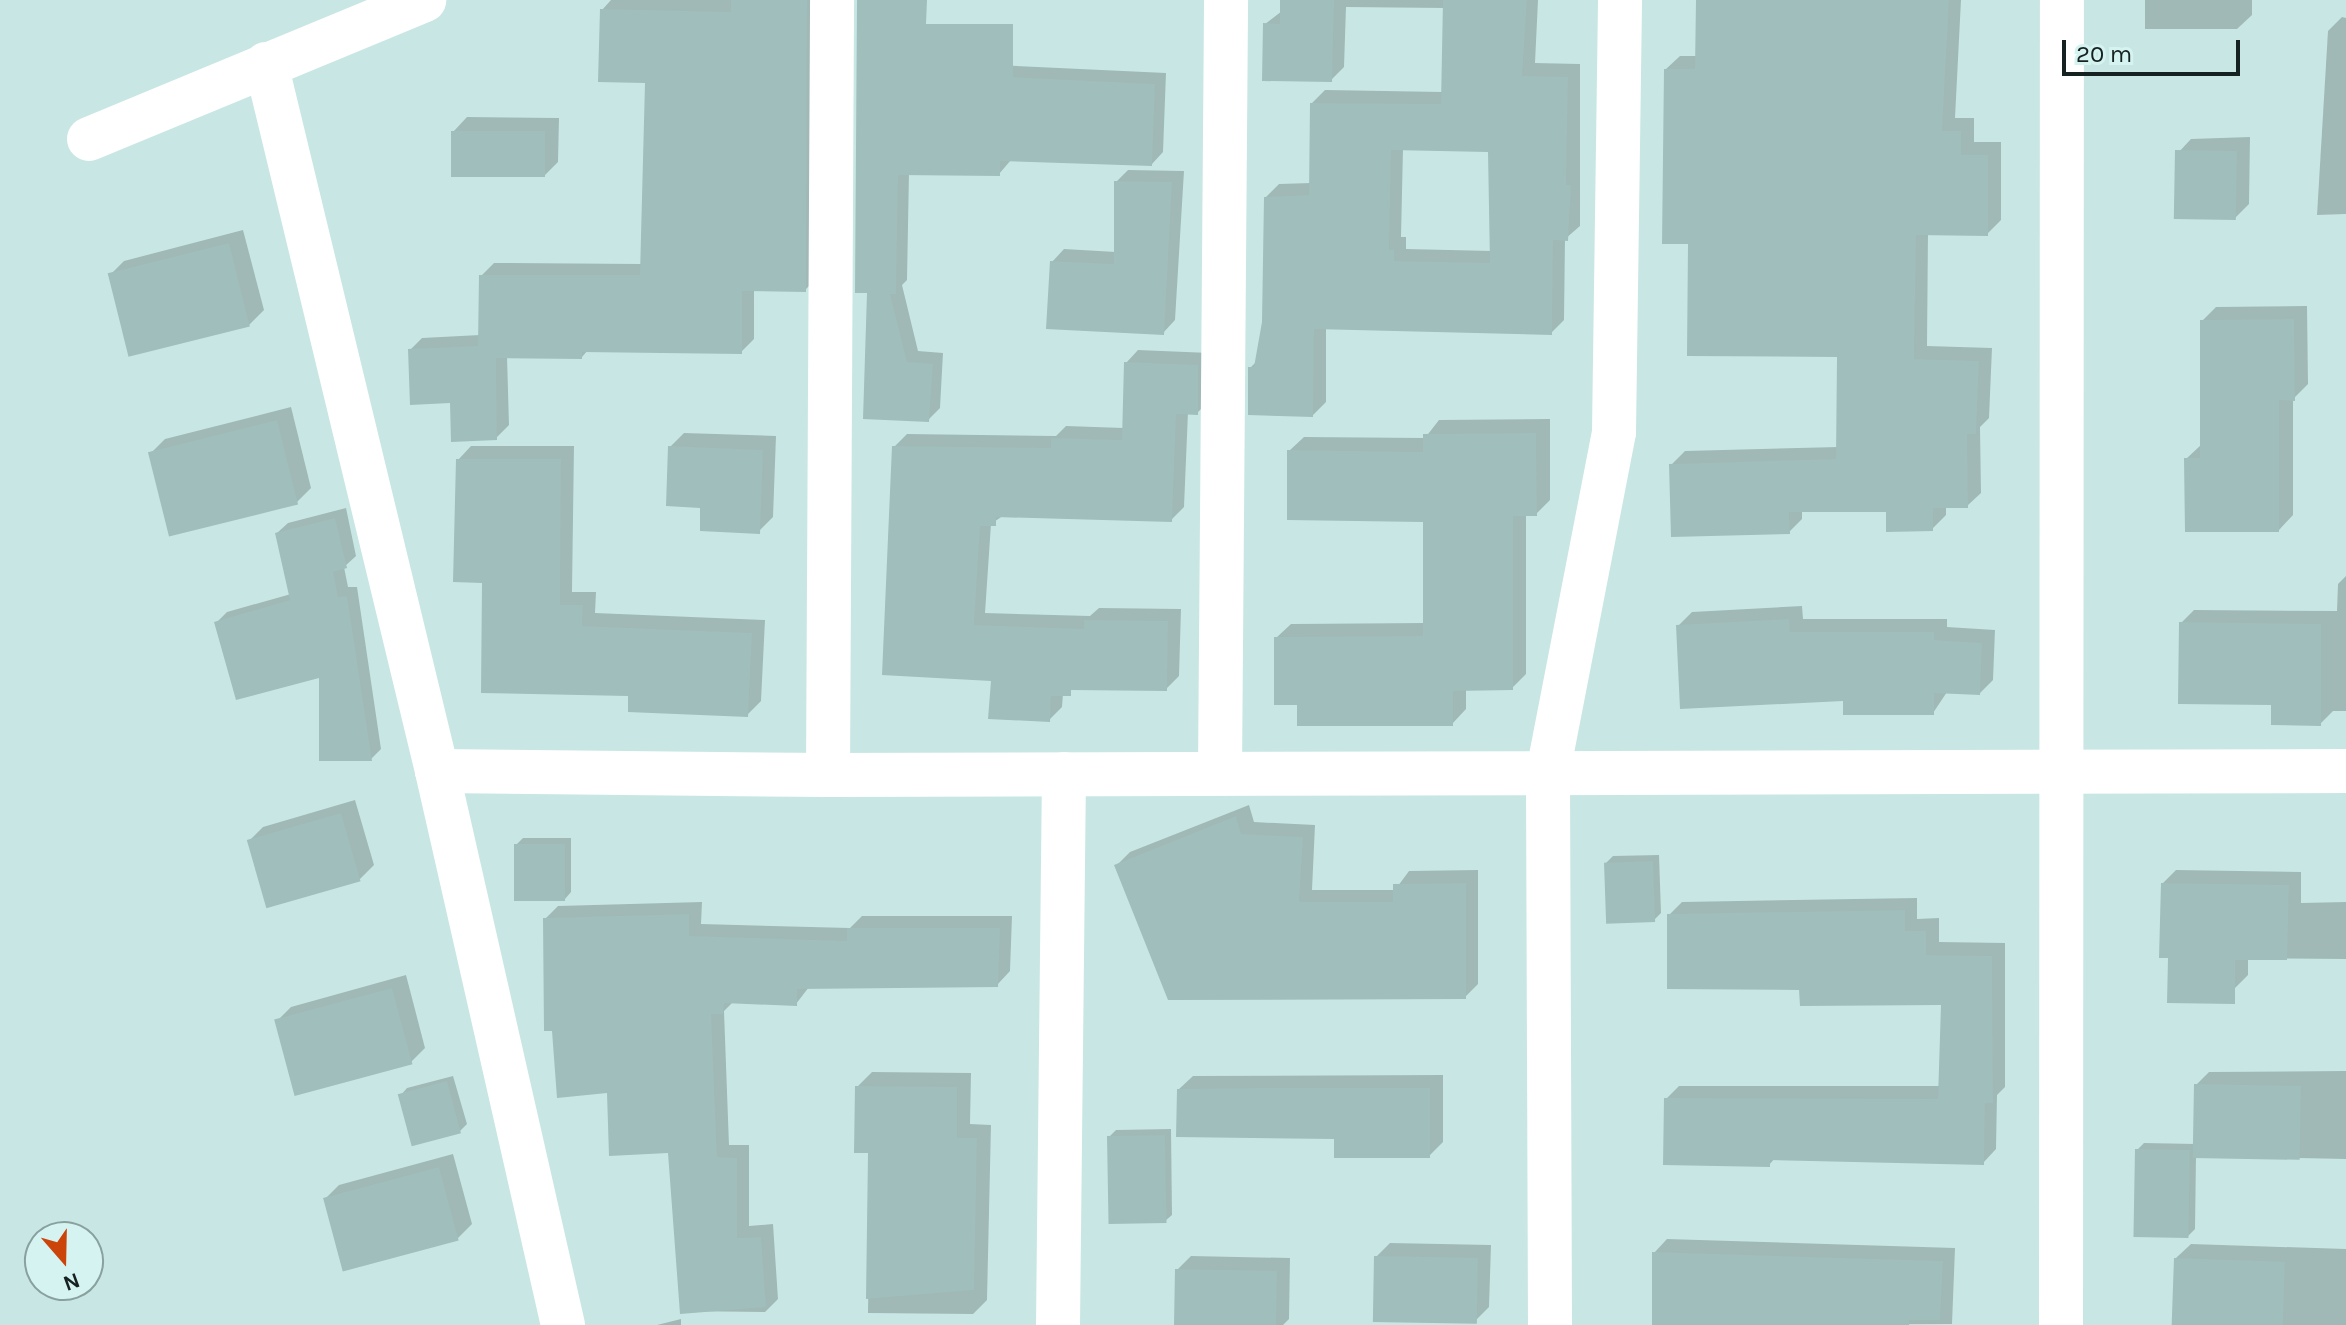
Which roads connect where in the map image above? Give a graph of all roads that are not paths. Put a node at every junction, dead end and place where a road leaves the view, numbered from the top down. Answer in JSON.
{"nodes":[{"id":1,"x":424,"y":0,"type":"edge"},
{"id":2,"x":832,"y":0,"type":"edge"},
{"id":3,"x":1226,"y":0,"type":"edge"},
{"id":4,"x":1620,"y":0,"type":"edge"},
{"id":5,"x":2062,"y":0,"type":"edge"},
{"id":6,"x":266,"y":64,"type":"junction"},
{"id":7,"x":89,"y":139,"type":"dead end"},
{"id":8,"x":437,"y":771,"type":"junction"},
{"id":9,"x":2063,"y":771,"type":"junction"},
{"id":10,"x":2346,"y":771,"type":"edge"},
{"id":11,"x":1220,"y":772,"type":"junction"},
{"id":12,"x":1548,"y":772,"type":"junction"},
{"id":13,"x":1064,"y":774,"type":"junction"},
{"id":14,"x":828,"y":775,"type":"junction"},
{"id":15,"x":563,"y":1325,"type":"edge"},
{"id":16,"x":1058,"y":1325,"type":"edge"},
{"id":17,"x":1550,"y":1325,"type":"edge"},
{"id":18,"x":2061,"y":1325,"type":"edge"}],
"edges":[{"from":1,"to":6,"type":"street"},
{"from":2,"to":14,"type":"street"},
{"from":3,"to":11,"type":"street"},
{"from":4,"to":12,"type":"street"},
{"from":5,"to":9,"type":"street"},
{"from":6,"to":7,"type":"street"},
{"from":6,"to":8,"type":"street"},
{"from":8,"to":14,"type":"street"},
{"from":8,"to":15,"type":"street"},
{"from":9,"to":10,"type":"street"},
{"from":9,"to":12,"type":"street"},
{"from":9,"to":18,"type":"street"},
{"from":11,"to":12,"type":"street"},
{"from":11,"to":13,"type":"street"},
{"from":12,"to":17,"type":"street"},
{"from":13,"to":14,"type":"street"},
{"from":13,"to":16,"type":"street"}]}
